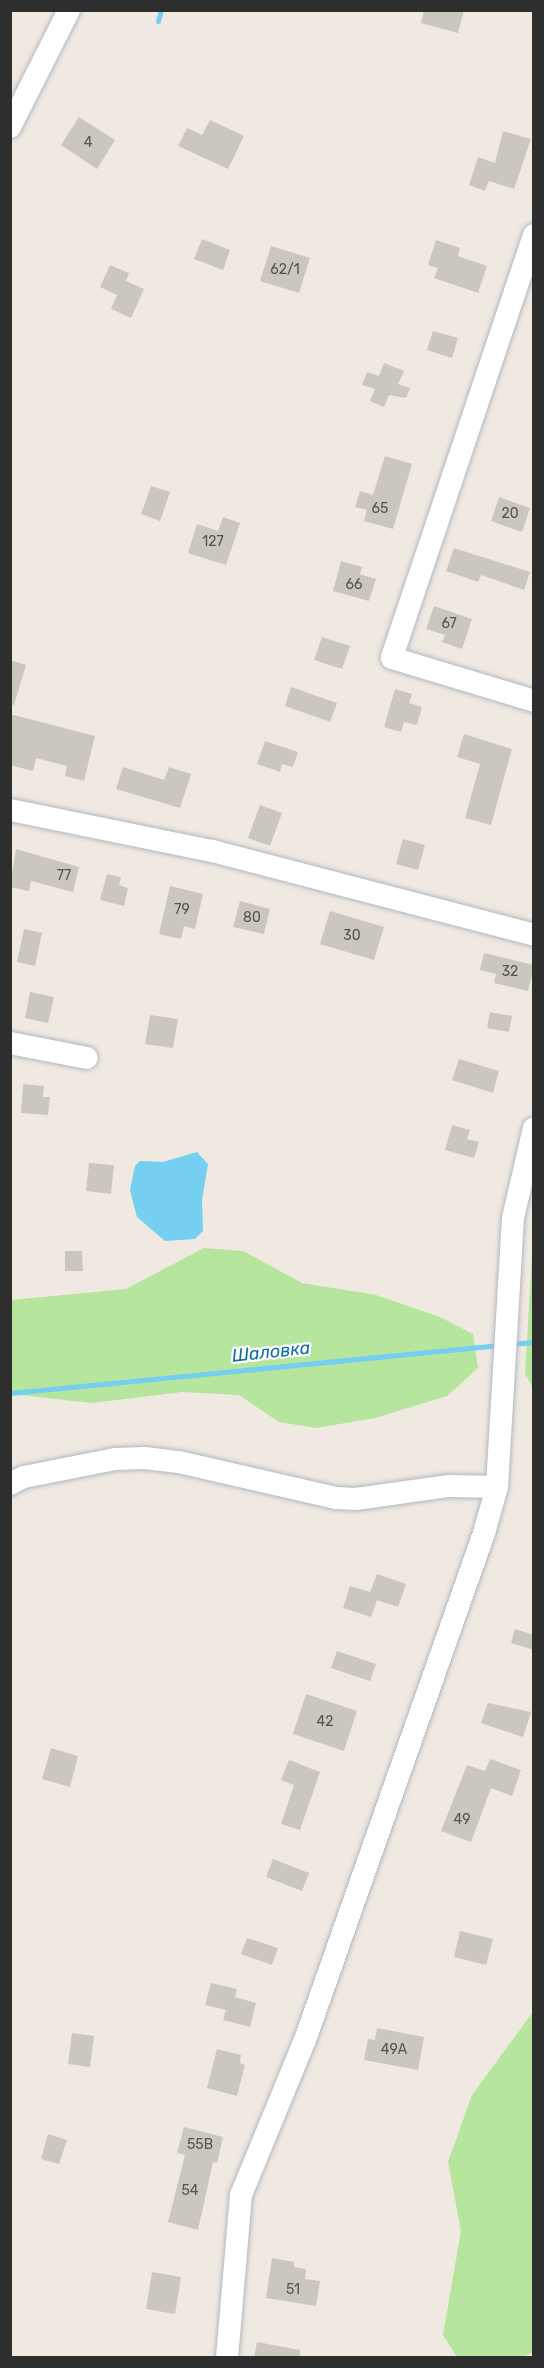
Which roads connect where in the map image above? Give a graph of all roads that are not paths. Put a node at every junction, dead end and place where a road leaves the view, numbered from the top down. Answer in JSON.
{"nodes":[{"id":1,"x":69,"y":10,"type":"edge"},
{"id":2,"x":10,"y":127,"type":"edge"},
{"id":3,"x":534,"y":234,"type":"edge"},
{"id":4,"x":534,"y":701,"type":"edge"},
{"id":5,"x":10,"y":810,"type":"edge"},
{"id":6,"x":534,"y":935,"type":"edge"},
{"id":7,"x":10,"y":1043,"type":"edge"},
{"id":8,"x":87,"y":1058,"type":"dead end"},
{"id":9,"x":534,"y":1128,"type":"edge"},
{"id":10,"x":10,"y":1484,"type":"edge"},
{"id":11,"x":497,"y":1487,"type":"junction"},
{"id":12,"x":227,"y":2358,"type":"edge"}],
"edges":[{"from":1,"to":2,"type":"street"},
{"from":3,"to":4,"type":"street"},
{"from":5,"to":6,"type":"street"},
{"from":7,"to":8,"type":"street"},
{"from":9,"to":11,"type":"street"},
{"from":10,"to":11,"type":"street"},
{"from":11,"to":12,"type":"street"}]}
